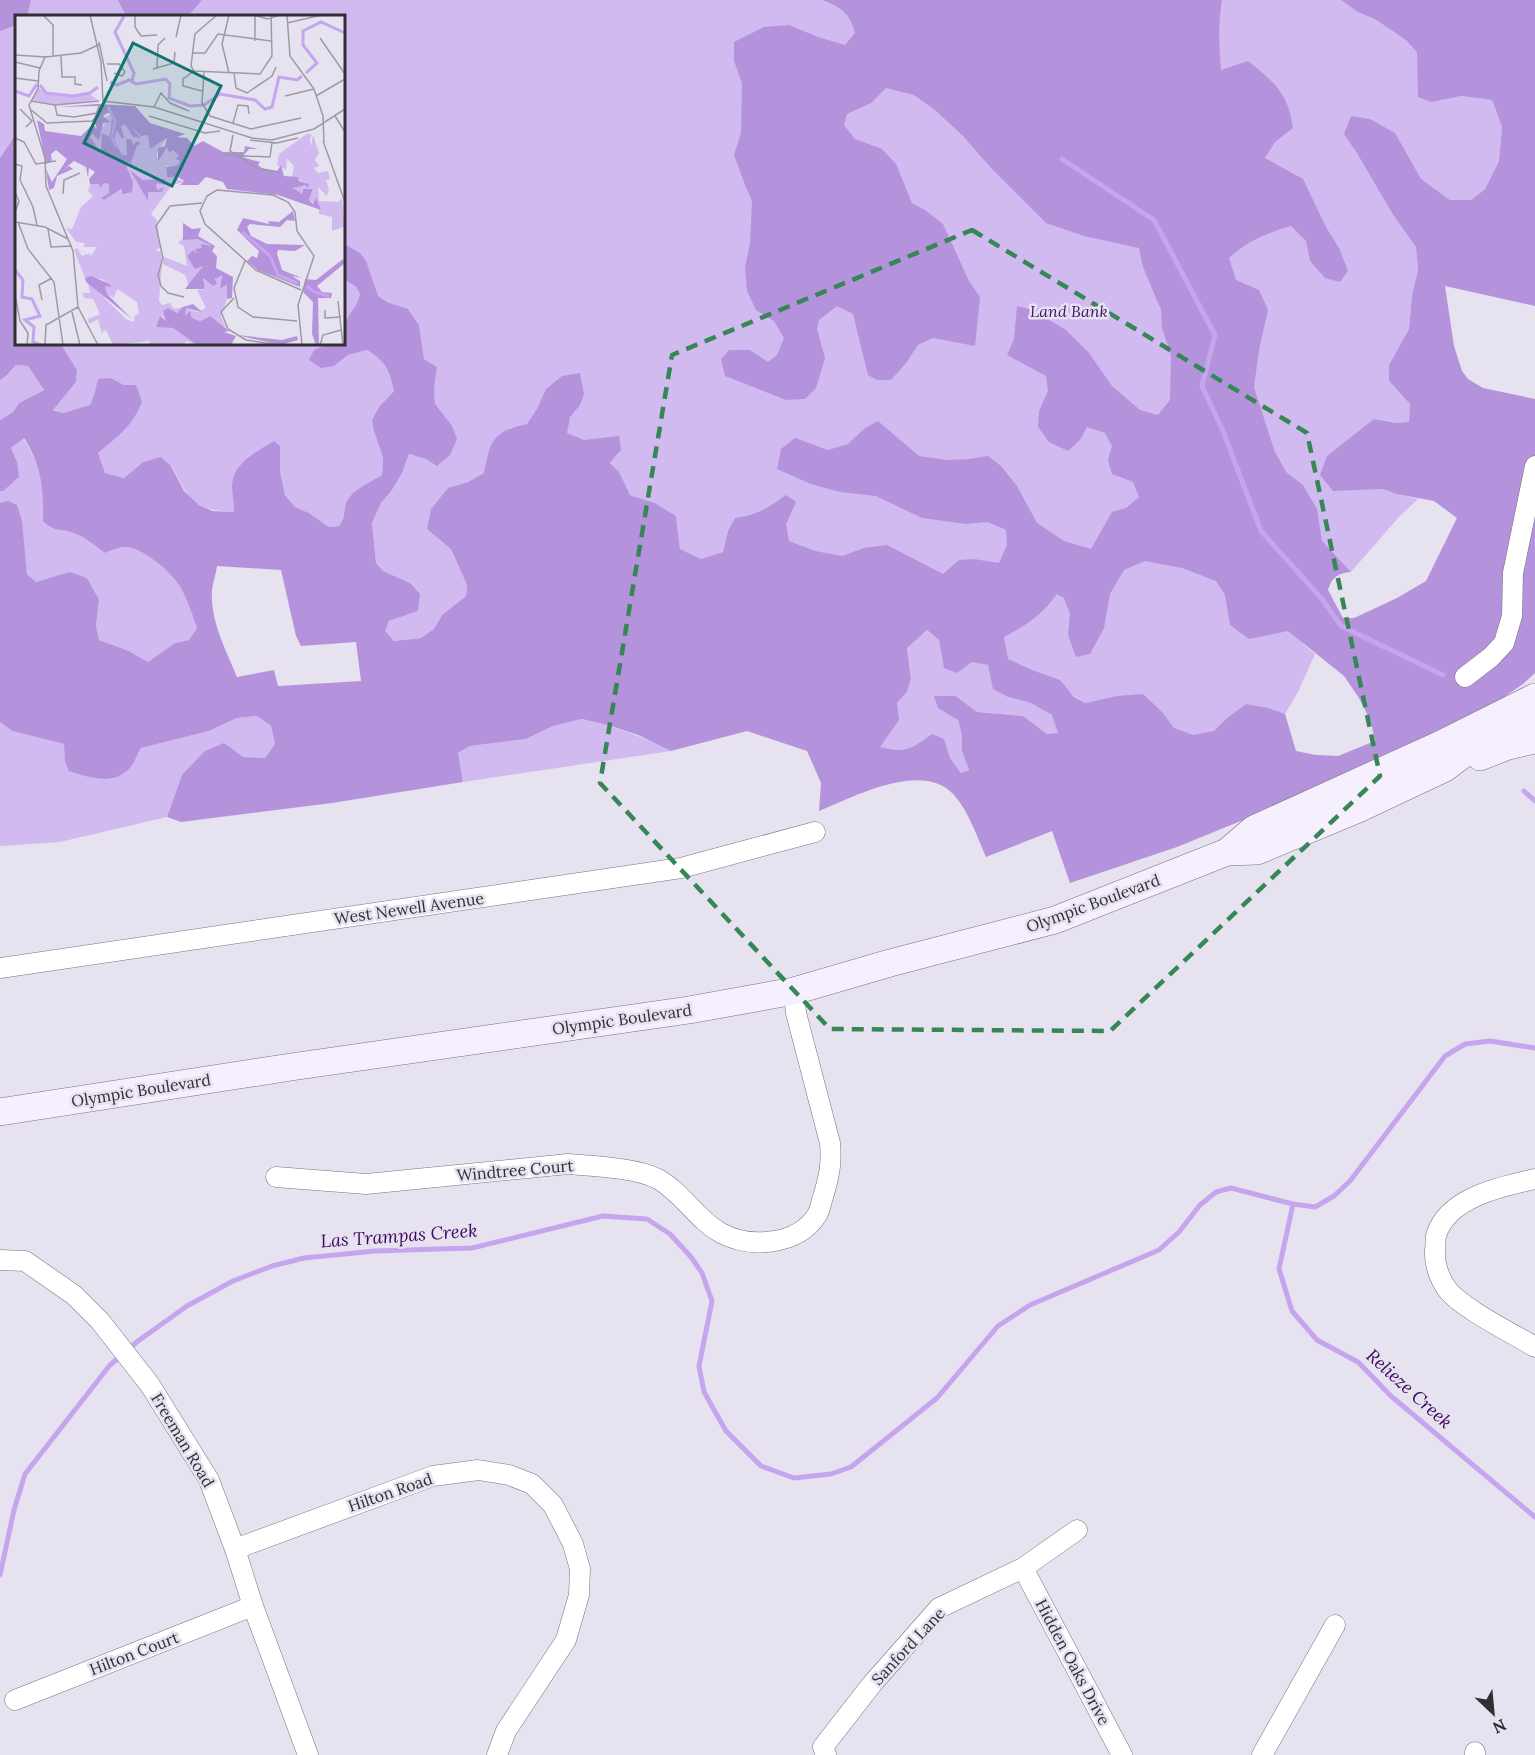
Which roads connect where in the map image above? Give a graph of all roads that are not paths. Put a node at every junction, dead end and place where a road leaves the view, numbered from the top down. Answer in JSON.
{"nodes":[{"id":1,"x":1535,"y":466,"type":"edge"},
{"id":2,"x":1465,"y":677,"type":"dead end"},
{"id":3,"x":1535,"y":697,"type":"edge"},
{"id":4,"x":1535,"y":723,"type":"edge"},
{"id":5,"x":1535,"y":740,"type":"edge"},
{"id":6,"x":1445,"y":768,"type":"junction"},
{"id":7,"x":814,"y":832,"type":"dead end"},
{"id":8,"x":1227,"y":852,"type":"junction"},
{"id":9,"x":0,"y":968,"type":"edge"},
{"id":10,"x":794,"y":991,"type":"junction"},
{"id":11,"x":0,"y":1112,"type":"edge"},
{"id":12,"x":276,"y":1178,"type":"dead end"},
{"id":13,"x":1535,"y":1179,"type":"edge"},
{"id":14,"x":0,"y":1260,"type":"edge"},
{"id":15,"x":1535,"y":1347,"type":"edge"},
{"id":16,"x":1077,"y":1530,"type":"dead end"},
{"id":17,"x":235,"y":1549,"type":"junction"},
{"id":18,"x":1023,"y":1568,"type":"junction"},
{"id":19,"x":253,"y":1606,"type":"junction"},
{"id":20,"x":1335,"y":1625,"type":"dead end"},
{"id":21,"x":15,"y":1700,"type":"dead end"},
{"id":22,"x":308,"y":1755,"type":"edge"},
{"id":23,"x":497,"y":1755,"type":"edge"},
{"id":24,"x":826,"y":1755,"type":"edge"},
{"id":25,"x":1122,"y":1755,"type":"edge"},
{"id":26,"x":1262,"y":1755,"type":"edge"}],
"edges":[{"from":1,"to":2,"type":"street"},
{"from":3,"to":8,"type":"main road","name":"Olympic Boulevard"},
{"from":4,"to":6,"type":"main road","name":"Olympic Boulevard"},
{"from":5,"to":6,"type":"main road"},
{"from":6,"to":8,"type":"main road","name":"Olympic Boulevard"},
{"from":7,"to":9,"type":"street","name":"West Newell Avenue"},
{"from":8,"to":10,"type":"main road","name":"Olympic Boulevard"},
{"from":10,"to":11,"type":"main road","name":"Olympic Boulevard"},
{"from":10,"to":12,"type":"street","name":"Windtree Court"},
{"from":13,"to":15,"type":"street"},
{"from":14,"to":17,"type":"street","name":"Freeman Road"},
{"from":16,"to":18,"type":"street"},
{"from":17,"to":19,"type":"street","name":"Freeman Road"},
{"from":17,"to":23,"type":"street","name":"Hilton Road"},
{"from":18,"to":24,"type":"street","name":"Sanford Lane"},
{"from":18,"to":25,"type":"street","name":"Hidden Oaks Drive"},
{"from":19,"to":21,"type":"street","name":"Hilton Court"},
{"from":19,"to":22,"type":"street","name":"Freeman Road"},
{"from":20,"to":26,"type":"street"}]}
